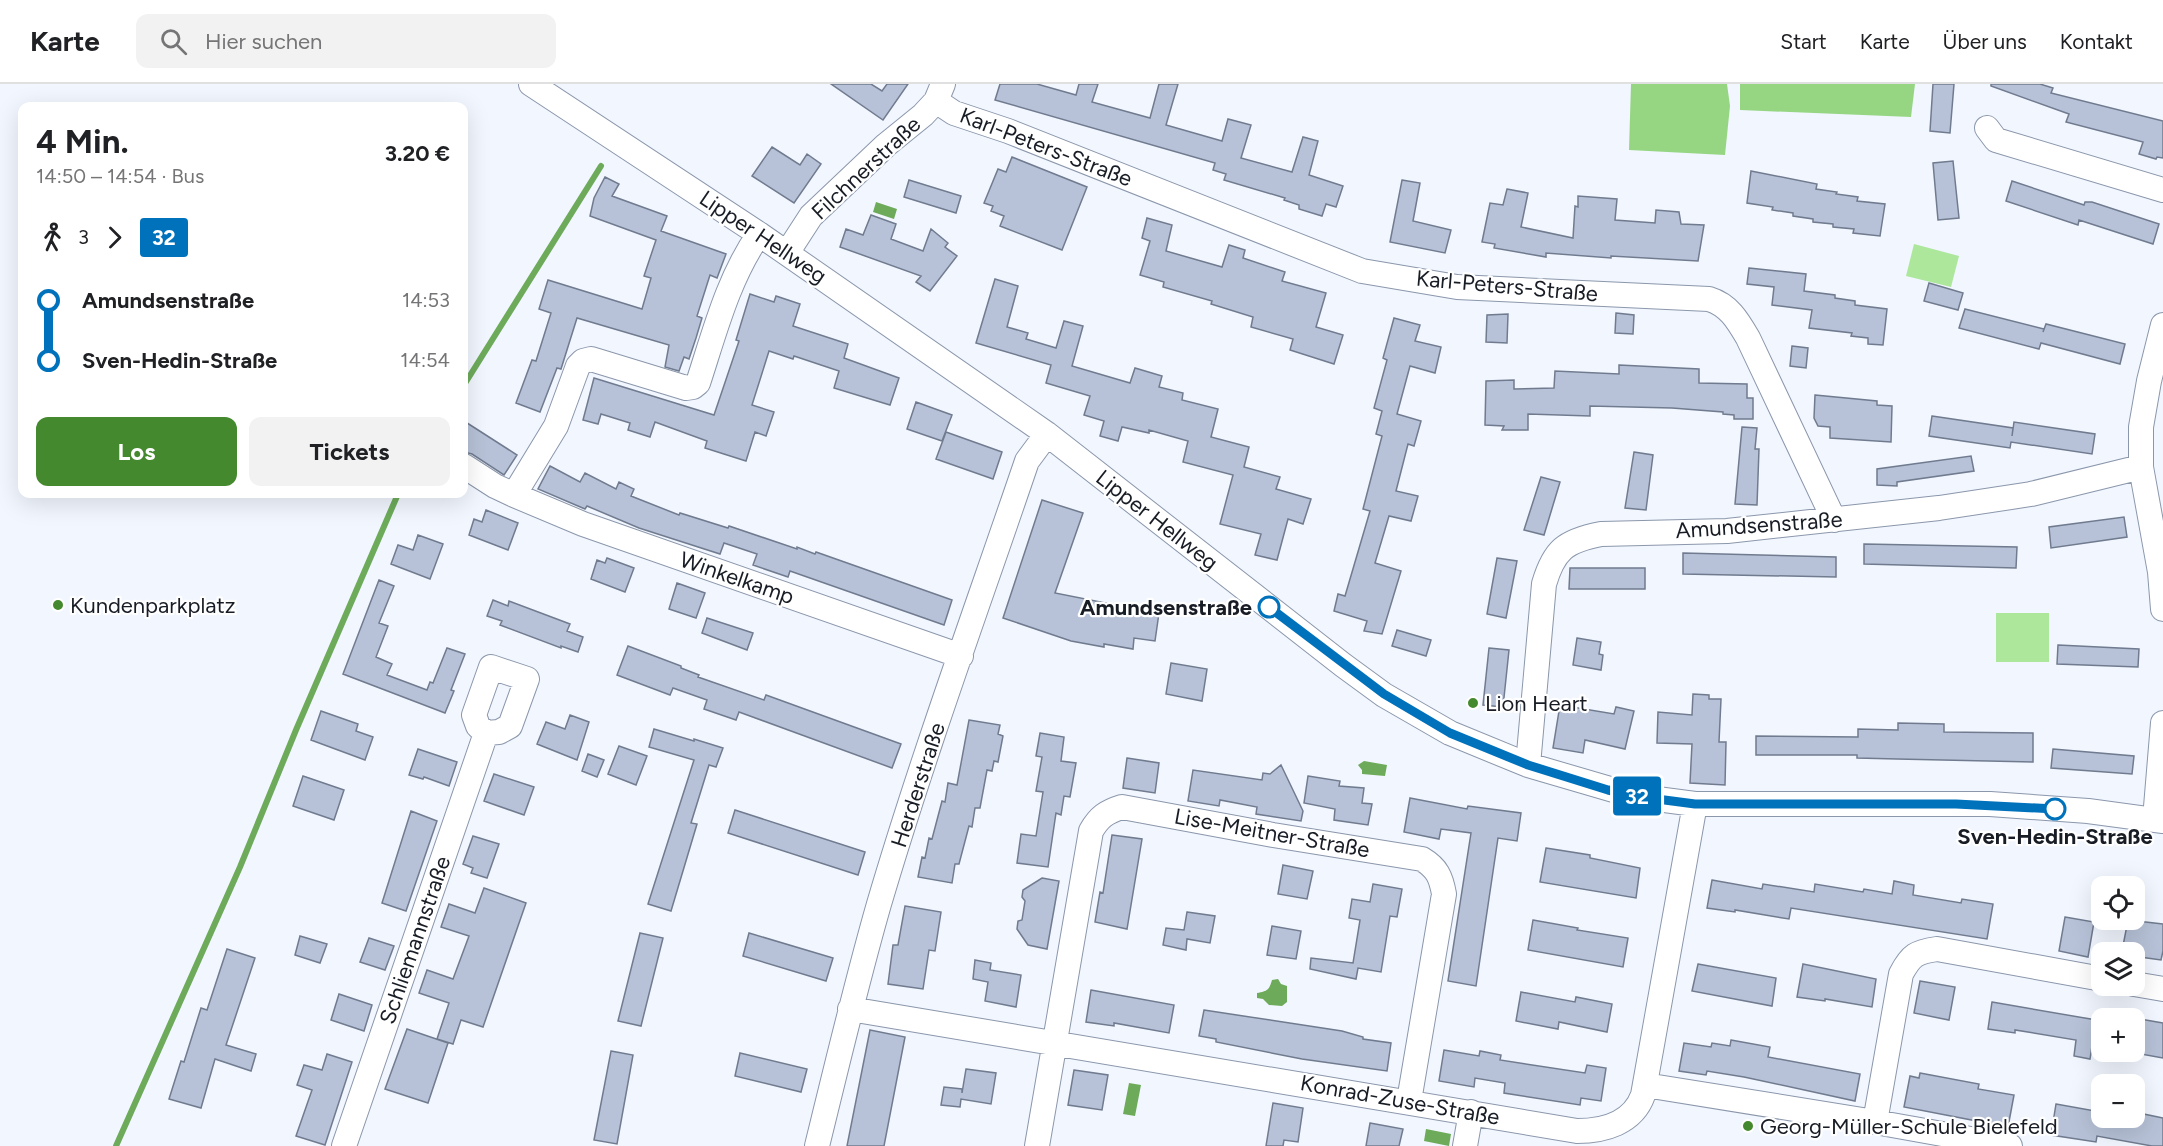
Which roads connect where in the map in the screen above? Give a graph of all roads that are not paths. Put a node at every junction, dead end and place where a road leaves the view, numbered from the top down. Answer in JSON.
{"nodes":[{"id":1,"x":531,"y":84,"type":"edge"},
{"id":2,"x":940,"y":93,"type":"edge"},
{"id":3,"x":1987,"y":128,"type":"dead end"},
{"id":4,"x":2163,"y":190,"type":"edge"},
{"id":5,"x":759,"y":234,"type":"junction"},
{"id":6,"x":787,"y":253,"type":"junction"},
{"id":7,"x":2163,"y":325,"type":"edge"},
{"id":8,"x":1047,"y":434,"type":"junction"},
{"id":9,"x":2141,"y":467,"type":"junction"},
{"id":10,"x":468,"y":469,"type":"edge"},
{"id":11,"x":514,"y":495,"type":"junction"},
{"id":12,"x":1834,"y":520,"type":"junction"},
{"id":13,"x":2163,"y":609,"type":"edge"},
{"id":14,"x":961,"y":656,"type":"junction"},
{"id":15,"x":2163,"y":723,"type":"edge"},
{"id":16,"x":486,"y":733,"type":"dead end"},
{"id":17,"x":1528,"y":765,"type":"junction"},
{"id":18,"x":1695,"y":804,"type":"junction"},
{"id":19,"x":2159,"y":820,"type":"edge"},
{"id":20,"x":2091,"y":977,"type":"edge"},
{"id":21,"x":2145,"y":986,"type":"edge"},
{"id":22,"x":2163,"y":989,"type":"edge"},
{"id":23,"x":850,"y":1009,"type":"junction"},
{"id":24,"x":1056,"y":1042,"type":"junction"},
{"id":25,"x":1645,"y":1085,"type":"junction"},
{"id":26,"x":1409,"y":1101,"type":"junction"},
{"id":27,"x":1471,"y":1112,"type":"junction"},
{"id":28,"x":1875,"y":1122,"type":"junction"},
{"id":29,"x":344,"y":1146,"type":"edge"},
{"id":30,"x":816,"y":1146,"type":"edge"},
{"id":31,"x":1037,"y":1146,"type":"edge"},
{"id":32,"x":1465,"y":1146,"type":"edge"},
{"id":33,"x":2010,"y":1146,"type":"edge"}],
"edges":[{"from":1,"to":5,"type":"street","name":"Lipper Hellweg"},
{"from":2,"to":6,"type":"street","name":"Filchnerstraße"},
{"from":2,"to":12,"type":"street","name":"Karl-Peters-Straße"},
{"from":3,"to":4,"type":"street"},
{"from":5,"to":6,"type":"street","name":"Lipper Hellweg"},
{"from":5,"to":11,"type":"street"},
{"from":6,"to":8,"type":"street","name":"Lipper Hellweg"},
{"from":7,"to":9,"type":"street"},
{"from":8,"to":14,"type":"street","name":"Herderstraße"},
{"from":8,"to":17,"type":"street","name":"Lipper Hellweg"},
{"from":9,"to":12,"type":"street","name":"Amundsenstraße"},
{"from":9,"to":13,"type":"street"},
{"from":10,"to":11,"type":"street","name":"Winkelkamp"},
{"from":11,"to":14,"type":"street","name":"Winkelkamp"},
{"from":12,"to":17,"type":"street","name":"Amundsenstraße"},
{"from":14,"to":23,"type":"street","name":"Herderstraße"},
{"from":15,"to":19,"type":"street"},
{"from":16,"to":29,"type":"street","name":"Schliemannstraße"},
{"from":17,"to":18,"type":"street","name":"Lipper Hellweg"},
{"from":18,"to":19,"type":"street","name":"Lipper Hellweg"},
{"from":18,"to":25,"type":"street","name":"Konrad-Zuse-Straße"},
{"from":20,"to":28,"type":"street"},
{"from":21,"to":22,"type":"street"},
{"from":23,"to":24,"type":"street","name":"Konrad-Zuse-Straße"},
{"from":23,"to":30,"type":"street","name":"Herderstraße"},
{"from":24,"to":26,"type":"street","name":"Konrad-Zuse-Straße"},
{"from":24,"to":26,"type":"street","name":"Lise-Meitner-Straße"},
{"from":24,"to":31,"type":"street","name":"Lise-Meitner-Straße"},
{"from":25,"to":27,"type":"street","name":"Konrad-Zuse-Straße"},
{"from":25,"to":28,"type":"street"},
{"from":26,"to":27,"type":"street","name":"Konrad-Zuse-Straße"},
{"from":27,"to":32,"type":"street"},
{"from":28,"to":33,"type":"street"}]}
